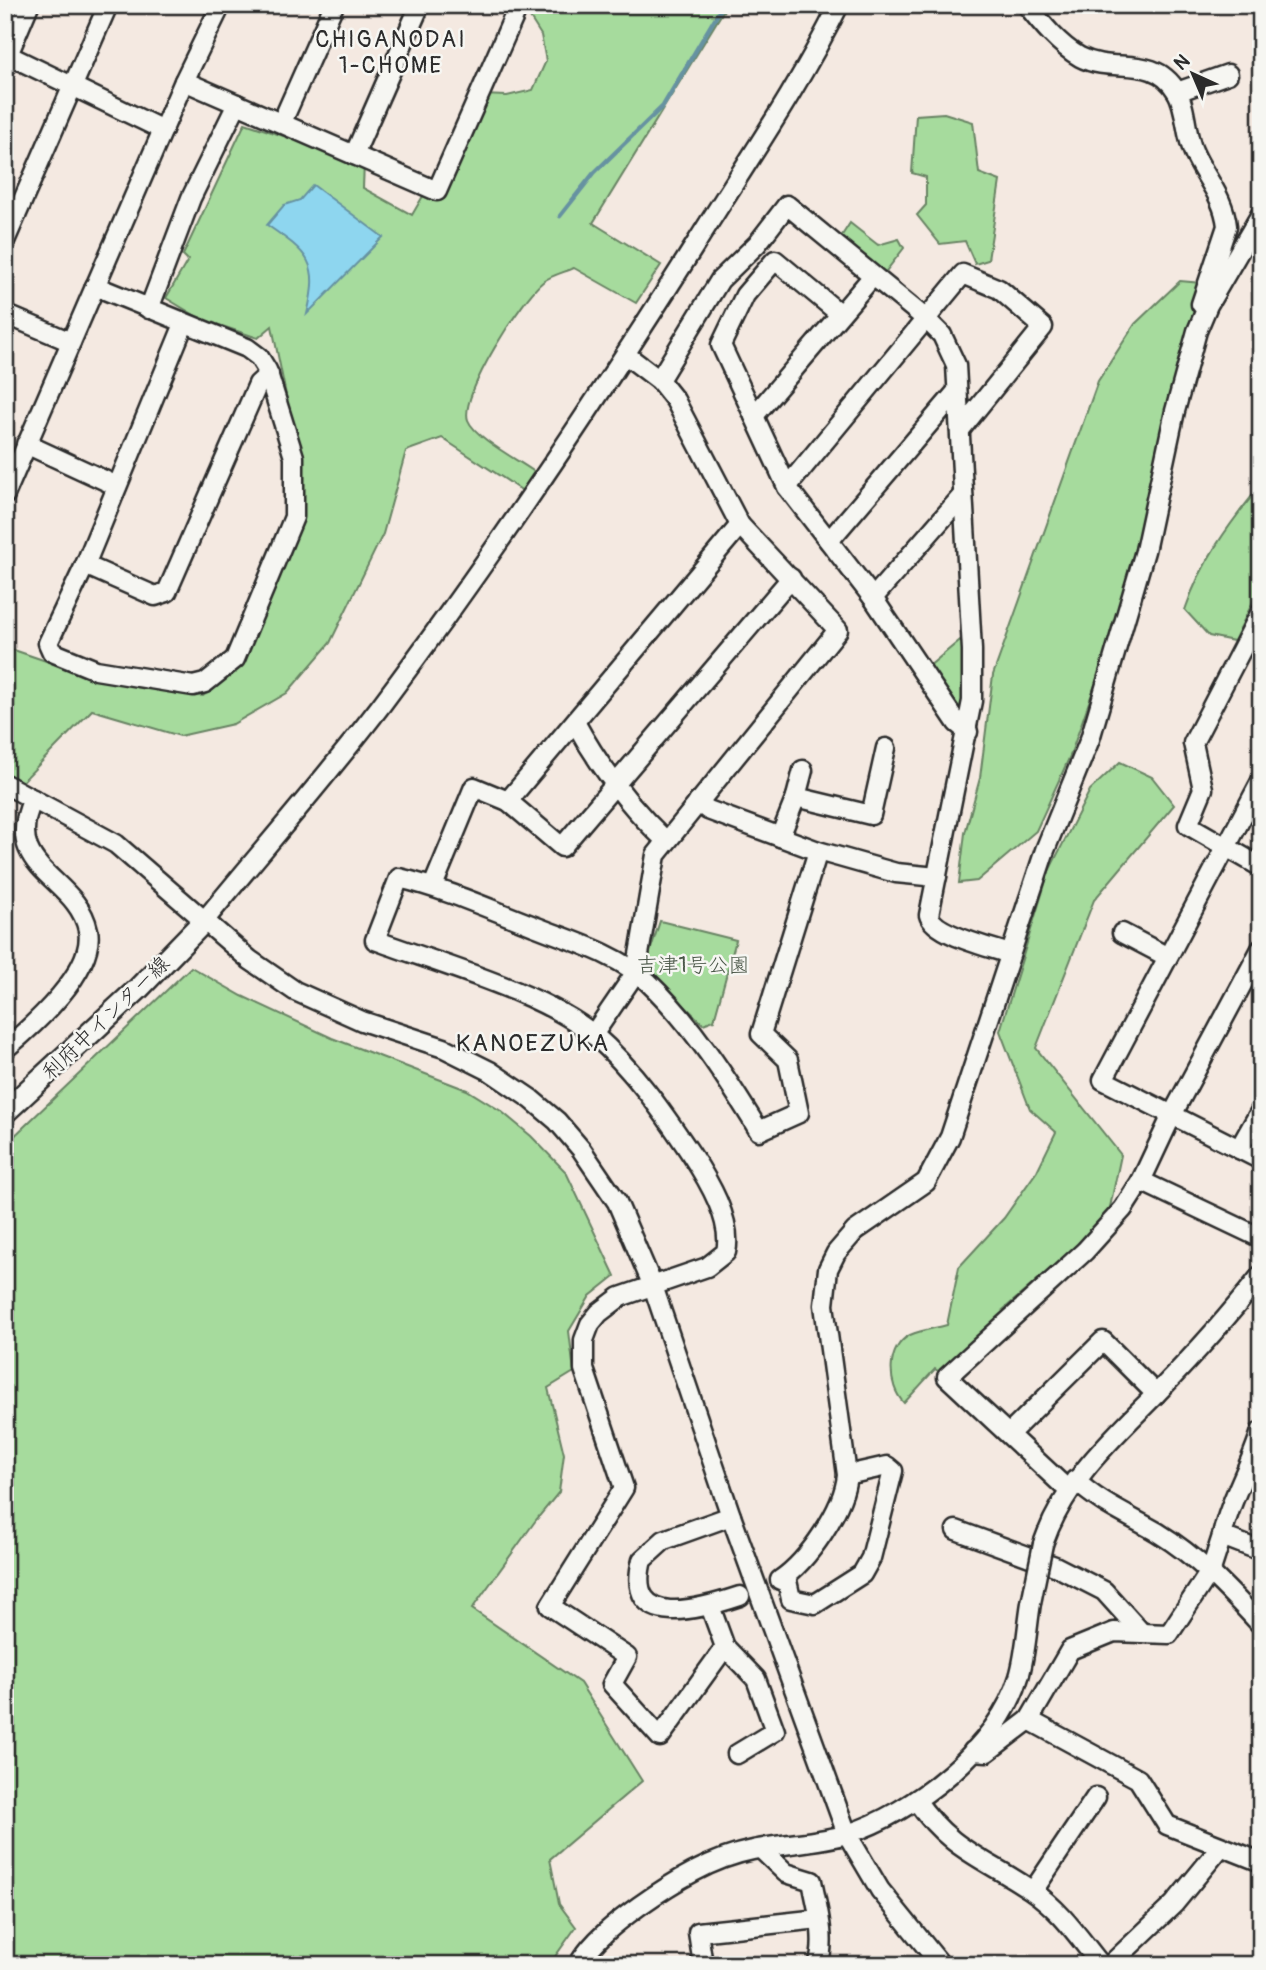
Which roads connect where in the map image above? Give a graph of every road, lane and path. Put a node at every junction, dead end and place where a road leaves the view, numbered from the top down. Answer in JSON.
{"nodes":[{"id":1,"x":29,"y":5,"type":"edge"},
{"id":2,"x":108,"y":5,"type":"edge"},
{"id":3,"x":221,"y":5,"type":"edge"},
{"id":4,"x":334,"y":5,"type":"edge"},
{"id":5,"x":420,"y":5,"type":"edge"},
{"id":6,"x":519,"y":5,"type":"edge"},
{"id":7,"x":839,"y":5,"type":"edge"},
{"id":8,"x":1027,"y":5,"type":"edge"},
{"id":9,"x":7,"y":59,"type":"edge"},
{"id":10,"x":1228,"y":74,"type":"dead end"},
{"id":11,"x":184,"y":81,"type":"junction"},
{"id":12,"x":72,"y":89,"type":"junction"},
{"id":13,"x":1177,"y":92,"type":"junction"},
{"id":14,"x":237,"y":104,"type":"junction"},
{"id":15,"x":282,"y":122,"type":"junction"},
{"id":16,"x":163,"y":130,"type":"junction"},
{"id":17,"x":354,"y":155,"type":"junction"},
{"id":18,"x":1261,"y":214,"type":"edge"},
{"id":19,"x":5,"y":241,"type":"edge"},
{"id":20,"x":873,"y":276,"type":"junction"},
{"id":21,"x":95,"y":285,"type":"junction"},
{"id":22,"x":149,"y":309,"type":"junction"},
{"id":23,"x":5,"y":314,"type":"edge"},
{"id":24,"x":840,"y":314,"type":"junction"},
{"id":25,"x":926,"y":318,"type":"junction"},
{"id":26,"x":184,"y":324,"type":"junction"},
{"id":27,"x":1197,"y":331,"type":"junction"},
{"id":28,"x":71,"y":342,"type":"junction"},
{"id":29,"x":626,"y":355,"type":"junction"},
{"id":30,"x":269,"y":374,"type":"junction"},
{"id":31,"x":659,"y":380,"type":"junction"},
{"id":32,"x":957,"y":391,"type":"junction"},
{"id":33,"x":754,"y":416,"type":"junction"},
{"id":34,"x":960,"y":430,"type":"junction"},
{"id":35,"x":26,"y":444,"type":"junction"},
{"id":36,"x":117,"y":486,"type":"junction"},
{"id":37,"x":786,"y":487,"type":"junction"},
{"id":38,"x":5,"y":495,"type":"edge"},
{"id":39,"x":962,"y":496,"type":"junction"},
{"id":40,"x":740,"y":525,"type":"junction"},
{"id":41,"x":829,"y":541,"type":"junction"},
{"id":42,"x":85,"y":565,"type":"junction"},
{"id":43,"x":791,"y":578,"type":"junction"},
{"id":44,"x":873,"y":598,"type":"junction"},
{"id":45,"x":1261,"y":612,"type":"edge"},
{"id":46,"x":575,"y":722,"type":"junction"},
{"id":47,"x":968,"y":732,"type":"junction"},
{"id":48,"x":886,"y":748,"type":"dead end"},
{"id":49,"x":803,"y":770,"type":"dead end"},
{"id":50,"x":1261,"y":781,"type":"edge"},
{"id":51,"x":5,"y":785,"type":"edge"},
{"id":52,"x":616,"y":786,"type":"junction"},
{"id":53,"x":796,"y":797,"type":"junction"},
{"id":54,"x":33,"y":799,"type":"junction"},
{"id":55,"x":508,"y":801,"type":"junction"},
{"id":56,"x":698,"y":802,"type":"junction"},
{"id":57,"x":780,"y":837,"type":"junction"},
{"id":58,"x":665,"y":840,"type":"junction"},
{"id":59,"x":1226,"y":848,"type":"junction"},
{"id":60,"x":818,"y":851,"type":"junction"},
{"id":61,"x":1261,"y":867,"type":"edge"},
{"id":62,"x":937,"y":877,"type":"junction"},
{"id":63,"x":433,"y":886,"type":"junction"},
{"id":64,"x":204,"y":921,"type":"junction"},
{"id":65,"x":1122,"y":933,"type":"dead end"},
{"id":66,"x":1261,"y":949,"type":"edge"},
{"id":67,"x":1010,"y":954,"type":"junction"},
{"id":68,"x":1166,"y":956,"type":"junction"},
{"id":69,"x":636,"y":972,"type":"junction"},
{"id":70,"x":593,"y":1035,"type":"junction"},
{"id":71,"x":5,"y":1049,"type":"edge"},
{"id":72,"x":1261,"y":1110,"type":"edge"},
{"id":73,"x":5,"y":1112,"type":"edge"},
{"id":74,"x":1172,"y":1115,"type":"junction"},
{"id":75,"x":1239,"y":1149,"type":"junction"},
{"id":76,"x":1261,"y":1160,"type":"edge"},
{"id":77,"x":1141,"y":1181,"type":"junction"},
{"id":78,"x":1261,"y":1238,"type":"edge"},
{"id":79,"x":1261,"y":1275,"type":"edge"},
{"id":80,"x":653,"y":1286,"type":"junction"},
{"id":81,"x":1156,"y":1394,"type":"junction"},
{"id":82,"x":1261,"y":1431,"type":"edge"},
{"id":83,"x":1010,"y":1433,"type":"junction"},
{"id":84,"x":847,"y":1475,"type":"junction"},
{"id":85,"x":1072,"y":1485,"type":"junction"},
{"id":86,"x":731,"y":1516,"type":"junction"},
{"id":87,"x":956,"y":1530,"type":"dead end"},
{"id":88,"x":1222,"y":1536,"type":"junction"},
{"id":89,"x":1261,"y":1551,"type":"edge"},
{"id":90,"x":1211,"y":1570,"type":"junction"},
{"id":91,"x":740,"y":1596,"type":"dead end"},
{"id":92,"x":710,"y":1606,"type":"junction"},
{"id":93,"x":1261,"y":1625,"type":"edge"},
{"id":94,"x":1140,"y":1631,"type":"junction"},
{"id":95,"x":725,"y":1647,"type":"junction"},
{"id":96,"x":1029,"y":1720,"type":"junction"},
{"id":97,"x":973,"y":1751,"type":"junction"},
{"id":98,"x":737,"y":1754,"type":"dead end"},
{"id":99,"x":1096,"y":1797,"type":"dead end"},
{"id":100,"x":916,"y":1800,"type":"junction"},
{"id":101,"x":846,"y":1834,"type":"junction"},
{"id":102,"x":1220,"y":1848,"type":"junction"},
{"id":103,"x":761,"y":1849,"type":"junction"},
{"id":104,"x":1261,"y":1862,"type":"edge"},
{"id":105,"x":1033,"y":1891,"type":"junction"},
{"id":106,"x":819,"y":1919,"type":"junction"},
{"id":107,"x":579,"y":1965,"type":"edge"},
{"id":108,"x":703,"y":1965,"type":"edge"},
{"id":109,"x":818,"y":1965,"type":"edge"},
{"id":110,"x":940,"y":1965,"type":"edge"},
{"id":111,"x":1101,"y":1965,"type":"edge"},
{"id":112,"x":1110,"y":1965,"type":"edge"}],
"edges":[{"from":1,"to":9,"type":"street"},
{"from":2,"to":12,"type":"street"},
{"from":3,"to":11,"type":"street"},
{"from":4,"to":15,"type":"street"},
{"from":5,"to":17,"type":"street"},
{"from":6,"to":17,"type":"street"},
{"from":7,"to":29,"type":"street"},
{"from":8,"to":13,"type":"street"},
{"from":9,"to":12,"type":"street"},
{"from":10,"to":13,"type":"street"},
{"from":11,"to":14,"type":"street"},
{"from":11,"to":16,"type":"street"},
{"from":12,"to":16,"type":"street"},
{"from":12,"to":19,"type":"street"},
{"from":13,"to":27,"type":"street"},
{"from":14,"to":15,"type":"street"},
{"from":14,"to":22,"type":"street"},
{"from":15,"to":17,"type":"street"},
{"from":16,"to":21,"type":"street"},
{"from":18,"to":27,"type":"street"},
{"from":20,"to":24,"type":"street"},
{"from":20,"to":25,"type":"street"},
{"from":20,"to":31,"type":"street"},
{"from":21,"to":22,"type":"street"},
{"from":21,"to":28,"type":"street"},
{"from":22,"to":26,"type":"street"},
{"from":23,"to":28,"type":"street"},
{"from":24,"to":33,"type":"street"},
{"from":24,"to":33,"type":"street"},
{"from":25,"to":32,"type":"street"},
{"from":25,"to":34,"type":"street"},
{"from":25,"to":37,"type":"street"},
{"from":26,"to":30,"type":"street"},
{"from":26,"to":36,"type":"street"},
{"from":27,"to":67,"type":"street"},
{"from":28,"to":35,"type":"street"},
{"from":29,"to":31,"type":"street"},
{"from":29,"to":64,"type":"street"},
{"from":30,"to":42,"type":"street"},
{"from":30,"to":42,"type":"street"},
{"from":31,"to":40,"type":"street"},
{"from":32,"to":34,"type":"street"},
{"from":32,"to":41,"type":"street"},
{"from":33,"to":37,"type":"street"},
{"from":34,"to":39,"type":"street"},
{"from":35,"to":36,"type":"street"},
{"from":35,"to":38,"type":"street"},
{"from":36,"to":42,"type":"street"},
{"from":37,"to":41,"type":"street"},
{"from":39,"to":44,"type":"street"},
{"from":39,"to":47,"type":"street"},
{"from":40,"to":43,"type":"street"},
{"from":40,"to":46,"type":"street"},
{"from":41,"to":44,"type":"street"},
{"from":43,"to":52,"type":"street"},
{"from":43,"to":56,"type":"street"},
{"from":44,"to":47,"type":"street"},
{"from":45,"to":59,"type":"street"},
{"from":46,"to":52,"type":"street"},
{"from":46,"to":55,"type":"street"},
{"from":47,"to":62,"type":"street"},
{"from":48,"to":53,"type":"street"},
{"from":49,"to":53,"type":"street"},
{"from":50,"to":59,"type":"street"},
{"from":51,"to":54,"type":"street"},
{"from":52,"to":55,"type":"street"},
{"from":52,"to":58,"type":"street"},
{"from":53,"to":57,"type":"street"},
{"from":54,"to":64,"type":"street"},
{"from":54,"to":71,"type":"street"},
{"from":55,"to":63,"type":"street"},
{"from":56,"to":57,"type":"street"},
{"from":56,"to":58,"type":"street"},
{"from":57,"to":60,"type":"street"},
{"from":58,"to":69,"type":"street"},
{"from":59,"to":61,"type":"street"},
{"from":59,"to":68,"type":"street"},
{"from":60,"to":62,"type":"street"},
{"from":60,"to":69,"type":"street"},
{"from":62,"to":67,"type":"street"},
{"from":63,"to":69,"type":"street"},
{"from":63,"to":70,"type":"street"},
{"from":64,"to":73,"type":"main road","name":"利府中インター線"},
{"from":64,"to":80,"type":"street"},
{"from":65,"to":68,"type":"street"},
{"from":66,"to":74,"type":"street"},
{"from":67,"to":84,"type":"street"},
{"from":68,"to":74,"type":"street"},
{"from":69,"to":70,"type":"street"},
{"from":70,"to":80,"type":"street"},
{"from":72,"to":75,"type":"street"},
{"from":74,"to":75,"type":"street"},
{"from":74,"to":77,"type":"street"},
{"from":75,"to":76,"type":"street"},
{"from":77,"to":78,"type":"street"},
{"from":77,"to":83,"type":"street"},
{"from":79,"to":81,"type":"street"},
{"from":80,"to":86,"type":"street"},
{"from":80,"to":95,"type":"street"},
{"from":81,"to":83,"type":"street"},
{"from":81,"to":85,"type":"street"},
{"from":82,"to":88,"type":"street"},
{"from":83,"to":85,"type":"street"},
{"from":84,"to":84,"type":"street"},
{"from":85,"to":90,"type":"street"},
{"from":85,"to":97,"type":"street","bridge":true},
{"from":86,"to":92,"type":"street"},
{"from":86,"to":101,"type":"street"},
{"from":87,"to":94,"type":"street"},
{"from":88,"to":89,"type":"street"},
{"from":88,"to":90,"type":"street"},
{"from":90,"to":93,"type":"street"},
{"from":90,"to":94,"type":"street"},
{"from":91,"to":92,"type":"street"},
{"from":92,"to":95,"type":"street"},
{"from":94,"to":96,"type":"street"},
{"from":95,"to":98,"type":"street"},
{"from":96,"to":97,"type":"street"},
{"from":96,"to":102,"type":"street"},
{"from":97,"to":100,"type":"street"},
{"from":99,"to":105,"type":"street"},
{"from":100,"to":101,"type":"street"},
{"from":100,"to":105,"type":"street"},
{"from":101,"to":103,"type":"street"},
{"from":101,"to":110,"type":"street"},
{"from":102,"to":104,"type":"street"},
{"from":102,"to":112,"type":"street"},
{"from":103,"to":106,"type":"street"},
{"from":103,"to":107,"type":"street"},
{"from":105,"to":111,"type":"street"},
{"from":106,"to":108,"type":"street"},
{"from":106,"to":109,"type":"street"}]}
